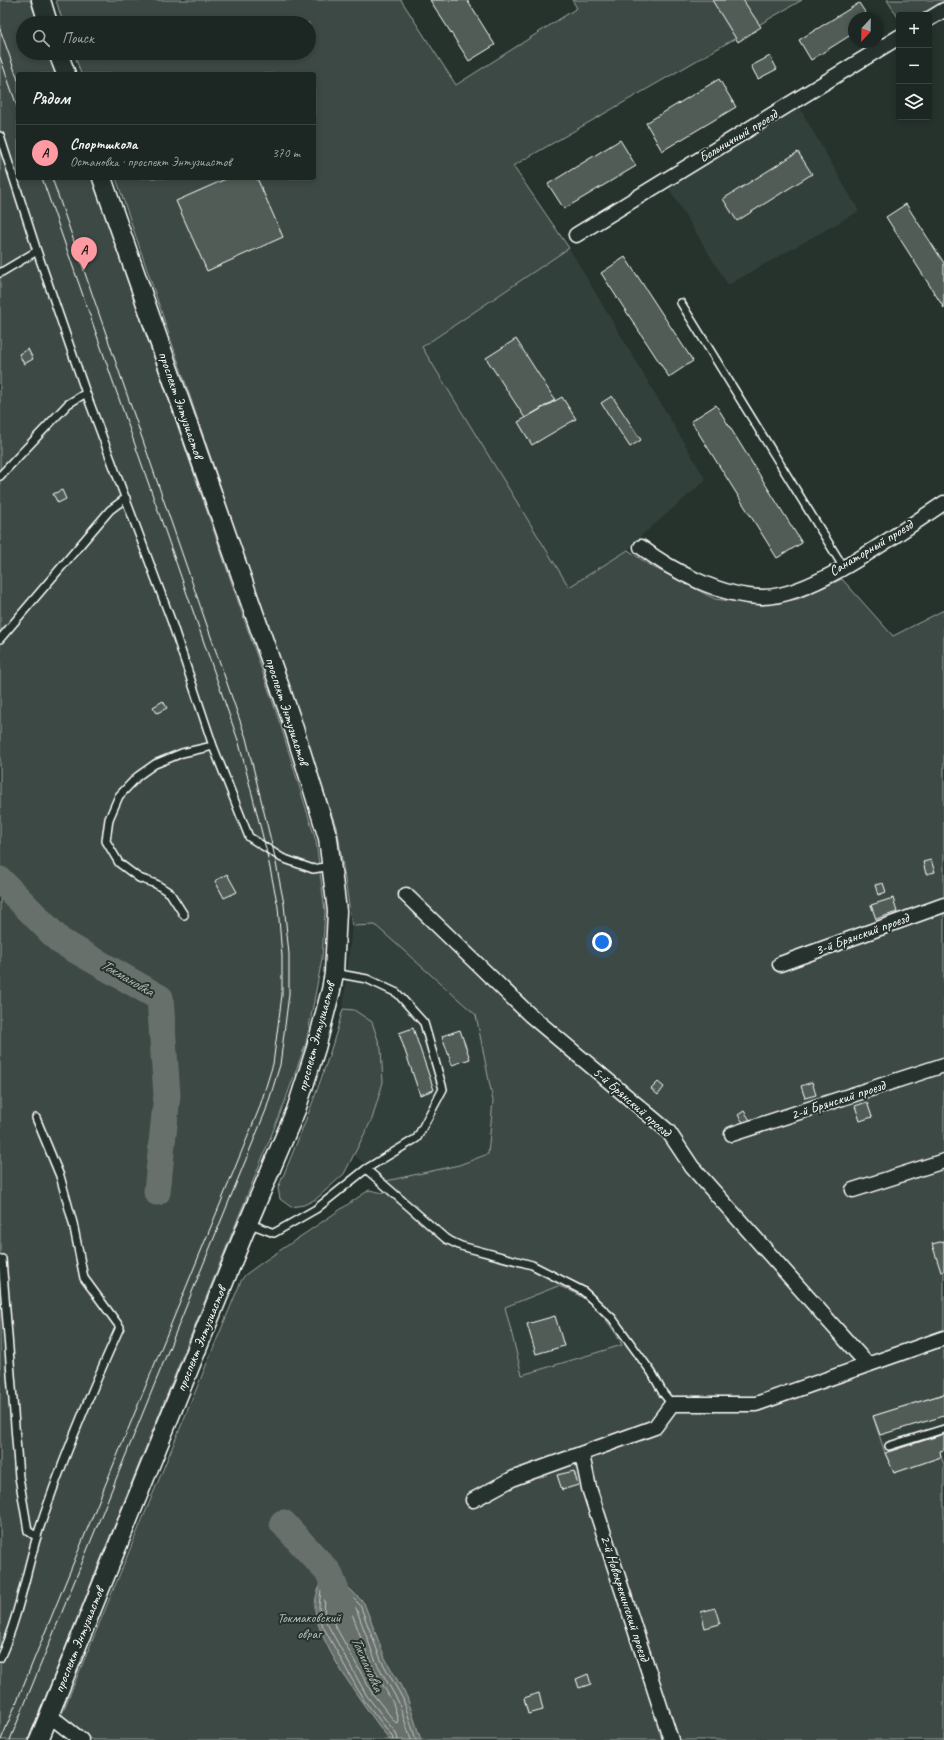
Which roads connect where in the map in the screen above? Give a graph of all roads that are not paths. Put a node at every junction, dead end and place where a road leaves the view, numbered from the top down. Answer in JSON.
{"nodes":[{"id":1,"x":41,"y":0,"type":"edge"},
{"id":2,"x":944,"y":10,"type":"edge"},
{"id":3,"x":46,"y":16,"type":"edge"},
{"id":4,"x":932,"y":17,"type":"edge"},
{"id":5,"x":896,"y":39,"type":"edge"},
{"id":6,"x":61,"y":60,"type":"edge"},
{"id":7,"x":65,"y":72,"type":"edge"},
{"id":8,"x":0,"y":136,"type":"edge"},
{"id":9,"x":103,"y":180,"type":"edge"},
{"id":10,"x":576,"y":235,"type":"dead end"},
{"id":11,"x":37,"y":251,"type":"junction"},
{"id":12,"x":0,"y":273,"type":"edge"},
{"id":13,"x":681,"y":303,"type":"dead end"},
{"id":14,"x":86,"y":393,"type":"junction"},
{"id":15,"x":0,"y":476,"type":"edge"},
{"id":16,"x":126,"y":498,"type":"junction"},
{"id":17,"x":944,"y":503,"type":"edge"},
{"id":18,"x":641,"y":547,"type":"dead end"},
{"id":19,"x":844,"y":568,"type":"junction"},
{"id":20,"x":0,"y":639,"type":"edge"},
{"id":21,"x":213,"y":746,"type":"junction"},
{"id":22,"x":332,"y":866,"type":"junction"},
{"id":23,"x":406,"y":895,"type":"dead end"},
{"id":24,"x":944,"y":905,"type":"edge"},
{"id":25,"x":184,"y":915,"type":"dead end"},
{"id":26,"x":780,"y":964,"type":"dead end"},
{"id":27,"x":334,"y":973,"type":"junction"},
{"id":28,"x":944,"y":1065,"type":"edge"},
{"id":29,"x":36,"y":1118,"type":"dead end"},
{"id":30,"x":732,"y":1134,"type":"dead end"},
{"id":31,"x":944,"y":1161,"type":"edge"},
{"id":32,"x":366,"y":1169,"type":"junction"},
{"id":33,"x":853,"y":1190,"type":"dead end"},
{"id":34,"x":248,"y":1223,"type":"junction"},
{"id":35,"x":2,"y":1259,"type":"dead end"},
{"id":36,"x":944,"y":1338,"type":"edge"},
{"id":37,"x":868,"y":1364,"type":"junction"},
{"id":38,"x":672,"y":1404,"type":"junction"},
{"id":39,"x":944,"y":1429,"type":"edge"},
{"id":40,"x":889,"y":1446,"type":"dead end"},
{"id":41,"x":582,"y":1454,"type":"junction"},
{"id":42,"x":473,"y":1500,"type":"dead end"},
{"id":43,"x":37,"y":1537,"type":"junction"},
{"id":44,"x":0,"y":1658,"type":"edge"},
{"id":45,"x":48,"y":1718,"type":"junction"},
{"id":46,"x":39,"y":1740,"type":"edge"},
{"id":47,"x":81,"y":1740,"type":"edge"},
{"id":48,"x":671,"y":1740,"type":"edge"}],
"edges":[{"from":1,"to":3,"type":"street"},
{"from":2,"to":4,"type":"street"},
{"from":5,"to":10,"type":"street","name":"Больничный проезд"},
{"from":6,"to":7,"type":"street"},
{"from":8,"to":11,"type":"lane"},
{"from":9,"to":22,"type":"street","name":"проспект Энтузиастов"},
{"from":11,"to":12,"type":"lane"},
{"from":11,"to":14,"type":"lane"},
{"from":13,"to":19,"type":"lane"},
{"from":14,"to":15,"type":"lane"},
{"from":14,"to":16,"type":"lane"},
{"from":16,"to":20,"type":"lane"},
{"from":16,"to":21,"type":"lane"},
{"from":17,"to":19,"type":"street","name":"Санаторный проезд"},
{"from":18,"to":19,"type":"street","name":"Санаторный проезд"},
{"from":21,"to":22,"type":"lane"},
{"from":21,"to":25,"type":"lane"},
{"from":22,"to":27,"type":"street","name":"проспект Энтузиастов"},
{"from":23,"to":37,"type":"street","name":"5-й Брянский проезд"},
{"from":24,"to":26,"type":"street","name":"3-й Брянский проезд"},
{"from":27,"to":32,"type":"lane"},
{"from":27,"to":34,"type":"street","name":"проспект Энтузиастов"},
{"from":28,"to":30,"type":"street","name":"2-й Брянский проезд"},
{"from":29,"to":43,"type":"lane"},
{"from":31,"to":33,"type":"street"},
{"from":32,"to":34,"type":"lane"},
{"from":32,"to":38,"type":"lane"},
{"from":34,"to":45,"type":"street","name":"проспект Энтузиастов"},
{"from":35,"to":43,"type":"lane"},
{"from":36,"to":37,"type":"street"},
{"from":37,"to":38,"type":"street"},
{"from":38,"to":41,"type":"street"},
{"from":39,"to":40,"type":"lane"},
{"from":41,"to":42,"type":"street"},
{"from":41,"to":48,"type":"street","name":"2-й Новокрекингский проезд"},
{"from":43,"to":44,"type":"lane"},
{"from":45,"to":46,"type":"street","name":"проспект Энтузиастов"},
{"from":45,"to":47,"type":"street"}]}
